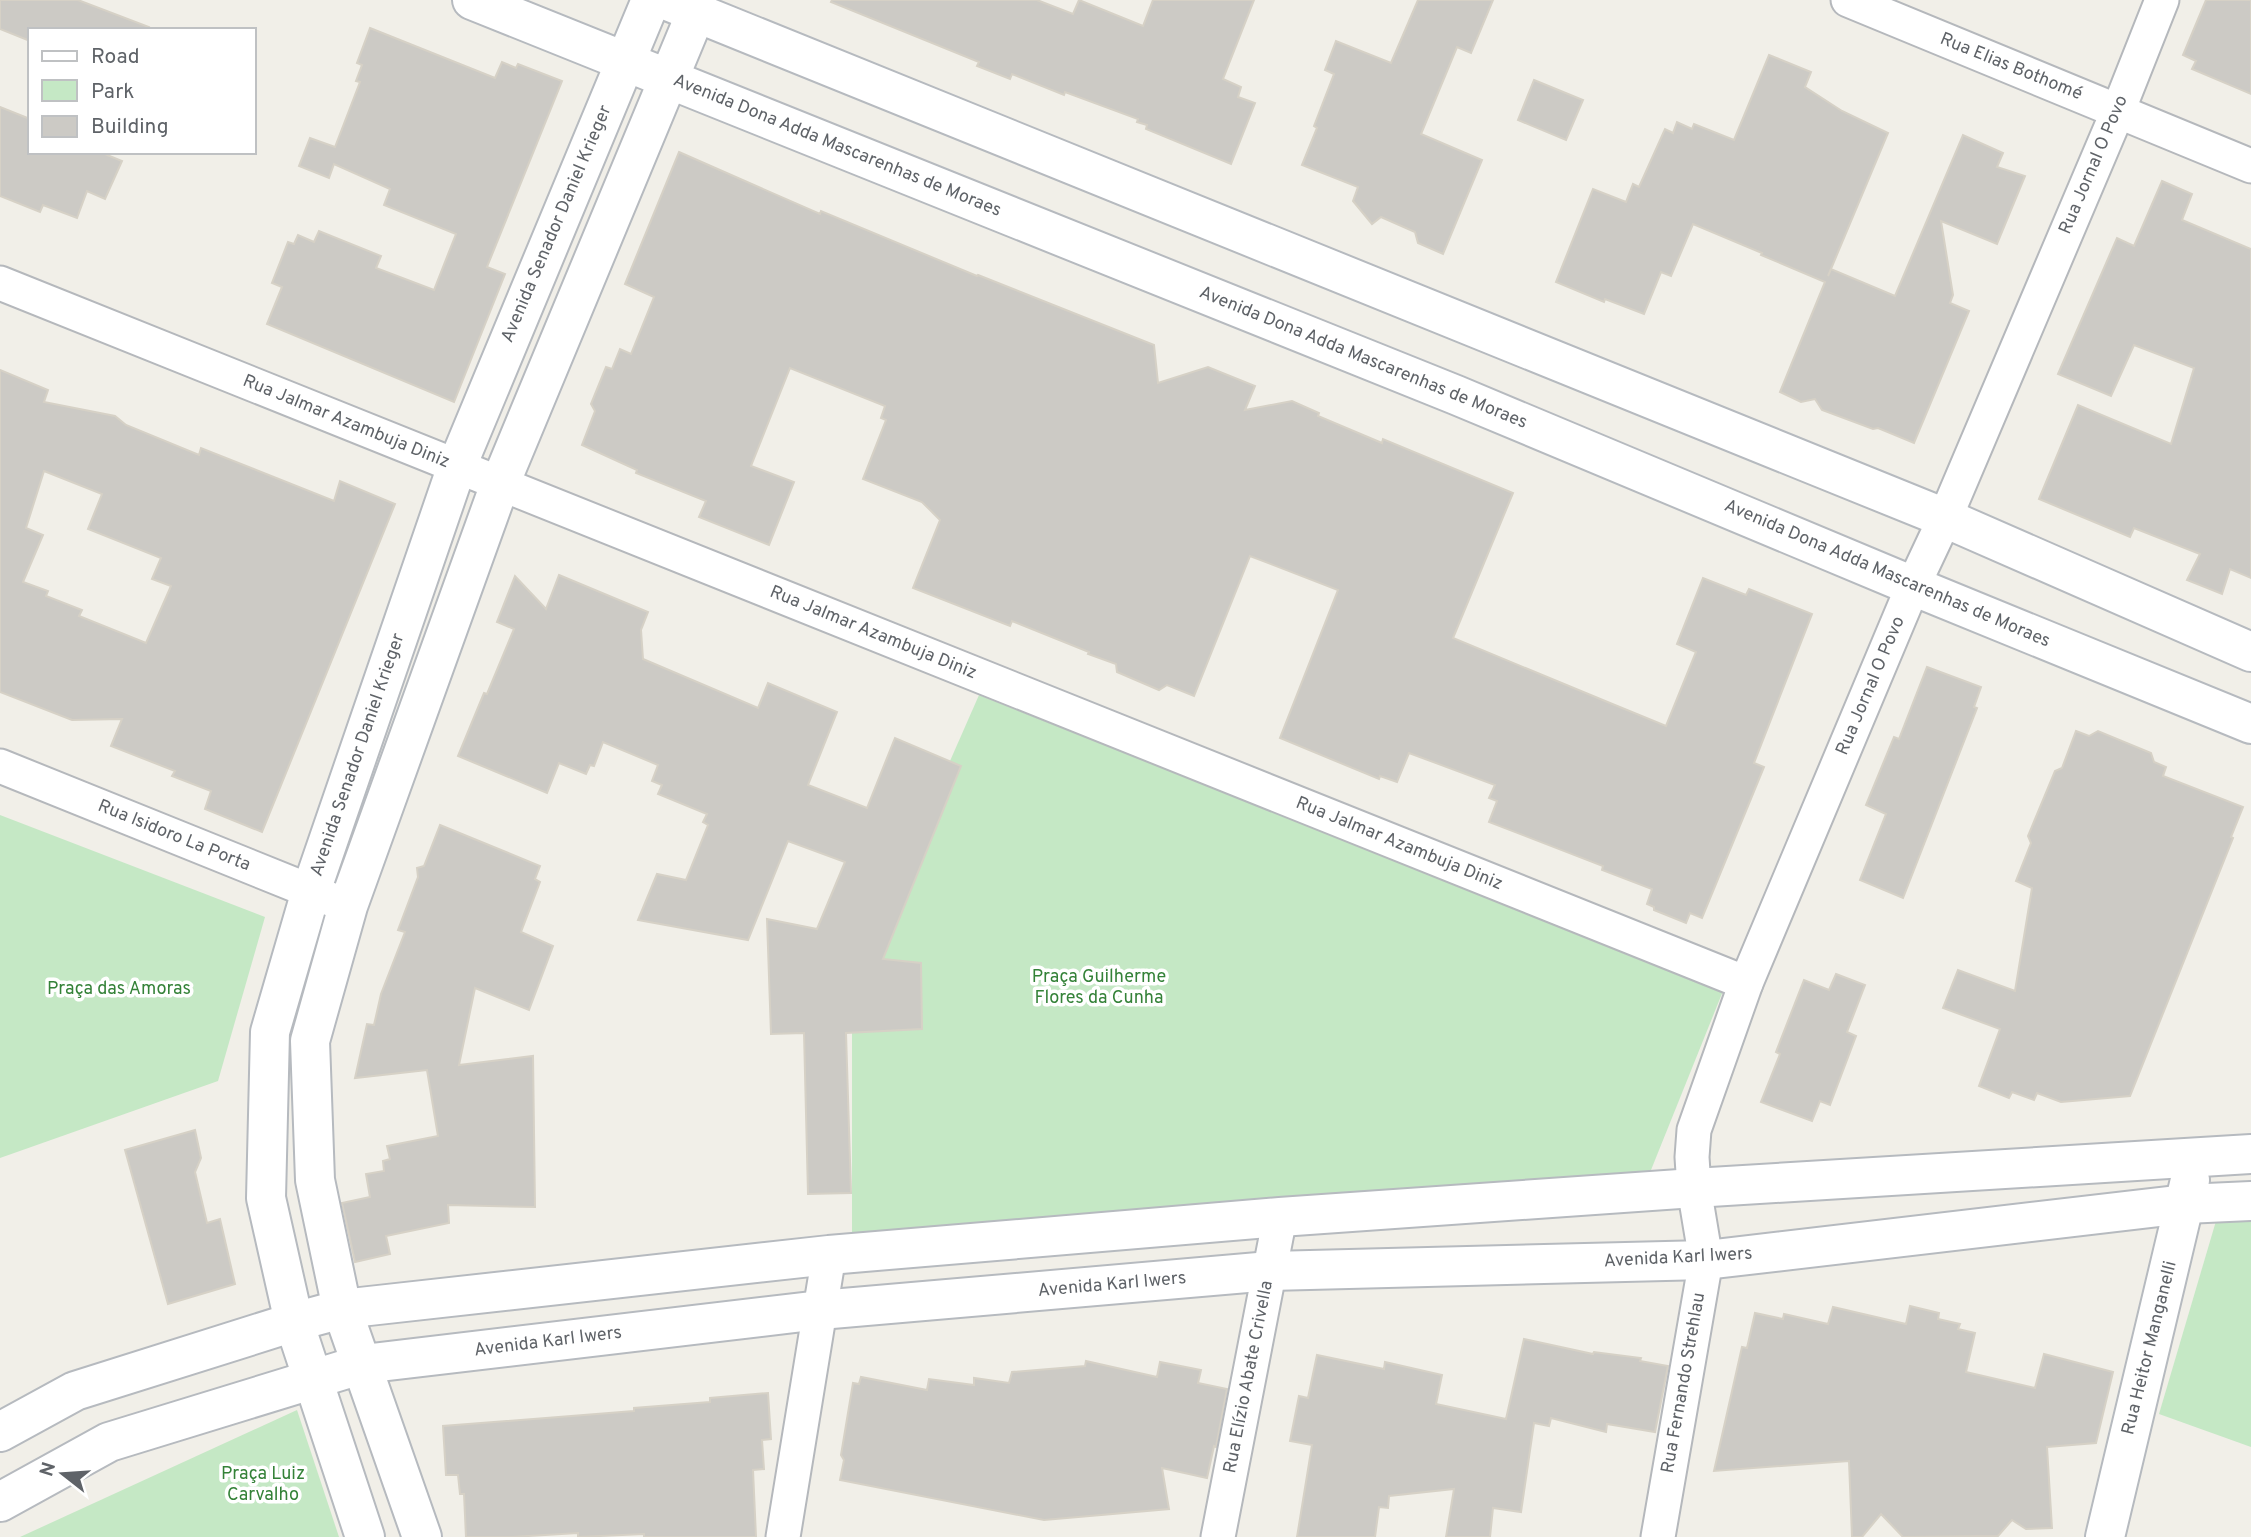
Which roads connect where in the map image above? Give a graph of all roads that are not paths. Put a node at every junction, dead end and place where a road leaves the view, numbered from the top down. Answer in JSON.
{"nodes":[{"id":1,"x":472,"y":0,"type":"edge"},
{"id":2,"x":652,"y":0,"type":"edge"},
{"id":3,"x":1848,"y":0,"type":"edge"},
{"id":4,"x":2162,"y":0,"type":"edge"},
{"id":5,"x":680,"y":7,"type":"edge"},
{"id":6,"x":625,"y":61,"type":"junction"},
{"id":7,"x":669,"y":78,"type":"junction"},
{"id":8,"x":2118,"y":111,"type":"junction"},
{"id":9,"x":2251,"y":166,"type":"edge"},
{"id":10,"x":0,"y":283,"type":"edge"},
{"id":11,"x":457,"y":466,"type":"junction"},
{"id":12,"x":500,"y":484,"type":"junction"},
{"id":13,"x":1945,"y":518,"type":"junction"},
{"id":14,"x":1913,"y":586,"type":"junction"},
{"id":15,"x":2251,"y":652,"type":"edge"},
{"id":16,"x":2251,"y":724,"type":"edge"},
{"id":17,"x":0,"y":766,"type":"edge"},
{"id":18,"x":311,"y":891,"type":"junction"},
{"id":19,"x":348,"y":906,"type":"junction"},
{"id":20,"x":1745,"y":983,"type":"junction"},
{"id":21,"x":2251,"y":1154,"type":"edge"},
{"id":22,"x":2194,"y":1158,"type":"junction"},
{"id":23,"x":1694,"y":1188,"type":"junction"},
{"id":24,"x":2251,"y":1201,"type":"edge"},
{"id":25,"x":2185,"y":1204,"type":"junction"},
{"id":26,"x":1280,"y":1217,"type":"junction"},
{"id":27,"x":829,"y":1255,"type":"junction"},
{"id":28,"x":1706,"y":1260,"type":"junction"},
{"id":29,"x":1269,"y":1271,"type":"junction"},
{"id":30,"x":342,"y":1309,"type":"junction"},
{"id":31,"x":820,"y":1310,"type":"junction"},
{"id":32,"x":294,"y":1322,"type":"junction"},
{"id":33,"x":363,"y":1364,"type":"junction"},
{"id":34,"x":315,"y":1379,"type":"junction"},
{"id":35,"x":0,"y":1432,"type":"edge"},
{"id":36,"x":0,"y":1502,"type":"edge"},
{"id":37,"x":365,"y":1537,"type":"edge"},
{"id":38,"x":422,"y":1537,"type":"edge"},
{"id":39,"x":783,"y":1537,"type":"edge"},
{"id":40,"x":1218,"y":1537,"type":"edge"},
{"id":41,"x":1658,"y":1537,"type":"edge"},
{"id":42,"x":2105,"y":1537,"type":"edge"}],
"edges":[{"from":1,"to":6,"type":"street","name":"Avenida Dona Adda Mascarenhas de Moraes"},
{"from":2,"to":6,"type":"street","name":"Avenida Senador Daniel Krieger"},
{"from":3,"to":8,"type":"street","name":"Rua Elias Bothomé"},
{"from":4,"to":8,"type":"street","name":"Rua Jornal O Povo"},
{"from":5,"to":7,"type":"street"},
{"from":5,"to":13,"type":"street"},
{"from":6,"to":7,"type":"street","name":"Avenida Dona Adda Mascarenhas de Moraes"},
{"from":6,"to":11,"type":"street","name":"Avenida Senador Daniel Krieger"},
{"from":7,"to":12,"type":"street"},
{"from":7,"to":14,"type":"street","name":"Avenida Dona Adda Mascarenhas de Moraes"},
{"from":8,"to":9,"type":"street","name":"Rua Elias Bothomé"},
{"from":8,"to":13,"type":"street","name":"Rua Jornal O Povo"},
{"from":10,"to":11,"type":"street","name":"Rua Jalmar Azambuja Diniz"},
{"from":11,"to":12,"type":"street","name":"Rua Jalmar Azambuja Diniz"},
{"from":11,"to":18,"type":"street","name":"Avenida Senador Daniel Krieger"},
{"from":12,"to":19,"type":"street"},
{"from":12,"to":20,"type":"street","name":"Rua Jalmar Azambuja Diniz"},
{"from":13,"to":14,"type":"street","name":"Rua Jornal O Povo"},
{"from":13,"to":15,"type":"street"},
{"from":14,"to":16,"type":"street","name":"Avenida Dona Adda Mascarenhas de Moraes"},
{"from":14,"to":20,"type":"street","name":"Rua Jornal O Povo"},
{"from":17,"to":18,"type":"street","name":"Rua Isidoro La Porta"},
{"from":18,"to":19,"type":"street","name":"Rua Isidoro La Porta"},
{"from":18,"to":32,"type":"street","name":"Avenida Senador Daniel Krieger"},
{"from":19,"to":30,"type":"street"},
{"from":20,"to":23,"type":"street","name":"Rua Jornal O Povo"},
{"from":21,"to":22,"type":"street"},
{"from":22,"to":23,"type":"street"},
{"from":22,"to":25,"type":"street","name":"Rua Heitor Manganelli"},
{"from":23,"to":26,"type":"street"},
{"from":23,"to":28,"type":"street","name":"Rua Fernando Strehlau"},
{"from":24,"to":25,"type":"street","name":"Avenida Karl Iwers"},
{"from":25,"to":28,"type":"street","name":"Avenida Karl Iwers"},
{"from":25,"to":42,"type":"street","name":"Rua Heitor Manganelli"},
{"from":26,"to":27,"type":"street"},
{"from":26,"to":29,"type":"street","name":"Rua Elízio Abate Crivella"},
{"from":27,"to":30,"type":"street"},
{"from":27,"to":31,"type":"street"},
{"from":28,"to":29,"type":"street","name":"Avenida Karl Iwers"},
{"from":28,"to":41,"type":"street","name":"Rua Fernando Strehlau"},
{"from":29,"to":31,"type":"street","name":"Avenida Karl Iwers"},
{"from":29,"to":40,"type":"street","name":"Rua Elízio Abate Crivella"},
{"from":30,"to":32,"type":"street"},
{"from":30,"to":33,"type":"street"},
{"from":31,"to":33,"type":"street","name":"Avenida Karl Iwers"},
{"from":31,"to":39,"type":"street"},
{"from":32,"to":34,"type":"street","name":"Avenida Senador Daniel Krieger"},
{"from":32,"to":35,"type":"street"},
{"from":33,"to":34,"type":"street","name":"Avenida Karl Iwers"},
{"from":33,"to":38,"type":"street"},
{"from":34,"to":36,"type":"street","name":"Avenida Karl Iwers"},
{"from":34,"to":37,"type":"street","name":"Avenida Senador Daniel Krieger"}]}
